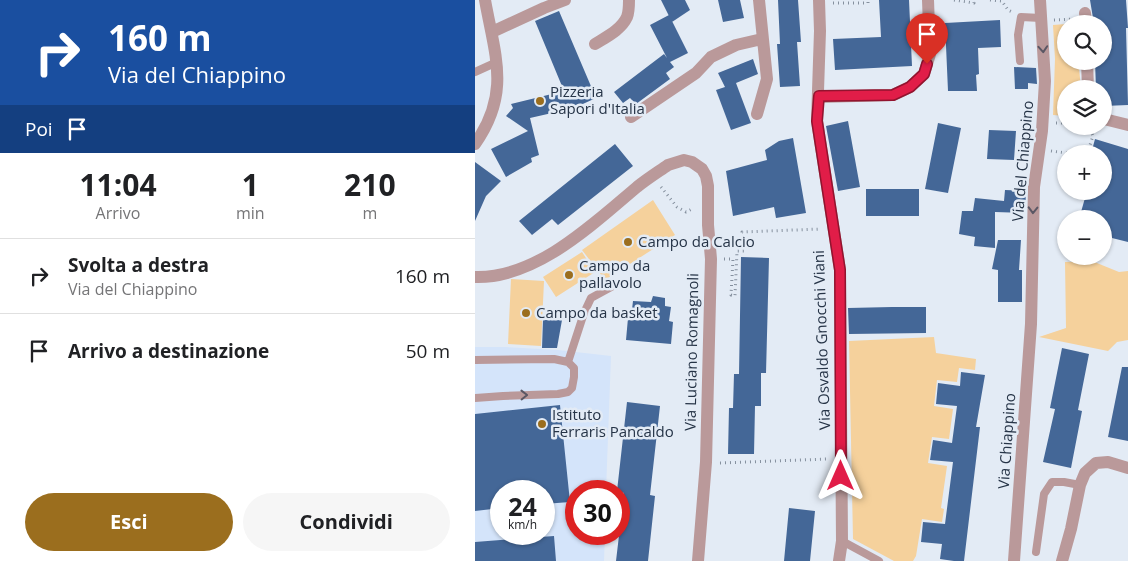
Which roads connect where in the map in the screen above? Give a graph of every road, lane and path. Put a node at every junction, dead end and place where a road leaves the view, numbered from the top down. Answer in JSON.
{"nodes":[{"id":1,"x":485,"y":0,"type":"edge"},
{"id":2,"x":565,"y":0,"type":"edge"},
{"id":3,"x":629,"y":0,"type":"edge"},
{"id":4,"x":759,"y":0,"type":"edge"},
{"id":5,"x":819,"y":0,"type":"edge"},
{"id":6,"x":868,"y":0,"type":"edge"},
{"id":7,"x":928,"y":0,"type":"edge"},
{"id":8,"x":954,"y":0,"type":"edge"},
{"id":9,"x":974,"y":0,"type":"edge"},
{"id":10,"x":990,"y":0,"type":"edge"},
{"id":11,"x":1040,"y":0,"type":"edge"},
{"id":12,"x":1002,"y":1,"type":"edge"},
{"id":13,"x":833,"y":3,"type":"dead end"},
{"id":14,"x":1041,"y":18,"type":"junction"},
{"id":15,"x":492,"y":32,"type":"junction"},
{"id":16,"x":762,"y":39,"type":"junction"},
{"id":17,"x":595,"y":44,"type":"dead end"},
{"id":18,"x":1020,"y":61,"type":"dead end"},
{"id":19,"x":497,"y":62,"type":"junction"},
{"id":20,"x":475,"y":72,"type":"edge"},
{"id":21,"x":819,"y":96,"type":"junction"},
{"id":22,"x":757,"y":114,"type":"dead end"},
{"id":23,"x":631,"y":117,"type":"dead end"},
{"id":24,"x":1112,"y":121,"type":"edge"},
{"id":25,"x":1128,"y":125,"type":"edge"},
{"id":26,"x":475,"y":144,"type":"edge"},
{"id":27,"x":1039,"y":150,"type":"junction"},
{"id":28,"x":1057,"y":152,"type":"edge"},
{"id":29,"x":667,"y":182,"type":"dead end"},
{"id":30,"x":661,"y":187,"type":"junction"},
{"id":31,"x":655,"y":192,"type":"dead end"},
{"id":32,"x":695,"y":201,"type":"dead end"},
{"id":33,"x":810,"y":230,"type":"dead end"},
{"id":34,"x":711,"y":258,"type":"junction"},
{"id":35,"x":475,"y":277,"type":"edge"},
{"id":36,"x":613,"y":286,"type":"dead end"},
{"id":37,"x":1031,"y":324,"type":"joint"},
{"id":38,"x":475,"y":360,"type":"edge"},
{"id":39,"x":568,"y":362,"type":"junction"},
{"id":40,"x":475,"y":398,"type":"edge"},
{"id":41,"x":829,"y":459,"type":"dead end"},
{"id":42,"x":719,"y":463,"type":"dead end"},
{"id":43,"x":1128,"y":468,"type":"edge"},
{"id":44,"x":1080,"y":485,"type":"junction"},
{"id":45,"x":842,"y":541,"type":"junction"},
{"id":46,"x":1036,"y":552,"type":"dead end"},
{"id":47,"x":698,"y":561,"type":"edge"},
{"id":48,"x":839,"y":561,"type":"edge"},
{"id":49,"x":879,"y":561,"type":"edge"},
{"id":50,"x":1014,"y":561,"type":"edge"},
{"id":51,"x":1062,"y":561,"type":"edge"}],
"edges":[{"from":1,"to":15,"type":"street"},
{"from":2,"to":15,"type":"street"},
{"from":3,"to":17,"type":"street"},
{"from":4,"to":16,"type":"street"},
{"from":5,"to":21,"type":"street","name":"Via Osvaldo Gnocchi Viani"},
{"from":6,"to":13,"type":"path"},
{"from":7,"to":21,"type":"street"},
{"from":8,"to":9,"type":"path"},
{"from":10,"to":12,"type":"path"},
{"from":11,"to":14,"type":"street","name":"Via del Chiappino"},
{"from":14,"to":18,"type":"lane"},
{"from":14,"to":27,"type":"street","name":"Via del Chiappino","one_way":true},
{"from":15,"to":19,"type":"street"},
{"from":16,"to":22,"type":"street"},
{"from":16,"to":23,"type":"street"},
{"from":19,"to":20,"type":"lane"},
{"from":19,"to":26,"type":"street"},
{"from":21,"to":45,"type":"street","name":"Via Osvaldo Gnocchi Viani"},
{"from":24,"to":25,"type":"street"},
{"from":27,"to":28,"type":"path"},
{"from":27,"to":37,"type":"street","name":"Via del Chiappino","one_way":true},
{"from":29,"to":30,"type":"path"},
{"from":30,"to":31,"type":"path"},
{"from":30,"to":32,"type":"path"},
{"from":33,"to":34,"type":"path"},
{"from":34,"to":35,"type":"street","name":"Via Luciano Romagnoli"},
{"from":34,"to":47,"type":"street","name":"Via Luciano Romagnoli"},
{"from":36,"to":39,"type":"lane"},
{"from":37,"to":50,"type":"street","name":"Via Chiappino"},
{"from":38,"to":39,"type":"lane"},
{"from":40,"to":39,"type":"lane","one_way":true},
{"from":41,"to":42,"type":"path"},
{"from":43,"to":44,"type":"street"},
{"from":44,"to":46,"type":"lane"},
{"from":44,"to":51,"type":"street"},
{"from":45,"to":48,"type":"street","name":"Via Osvaldo Gnocchi Viani"},
{"from":45,"to":49,"type":"lane"}]}
